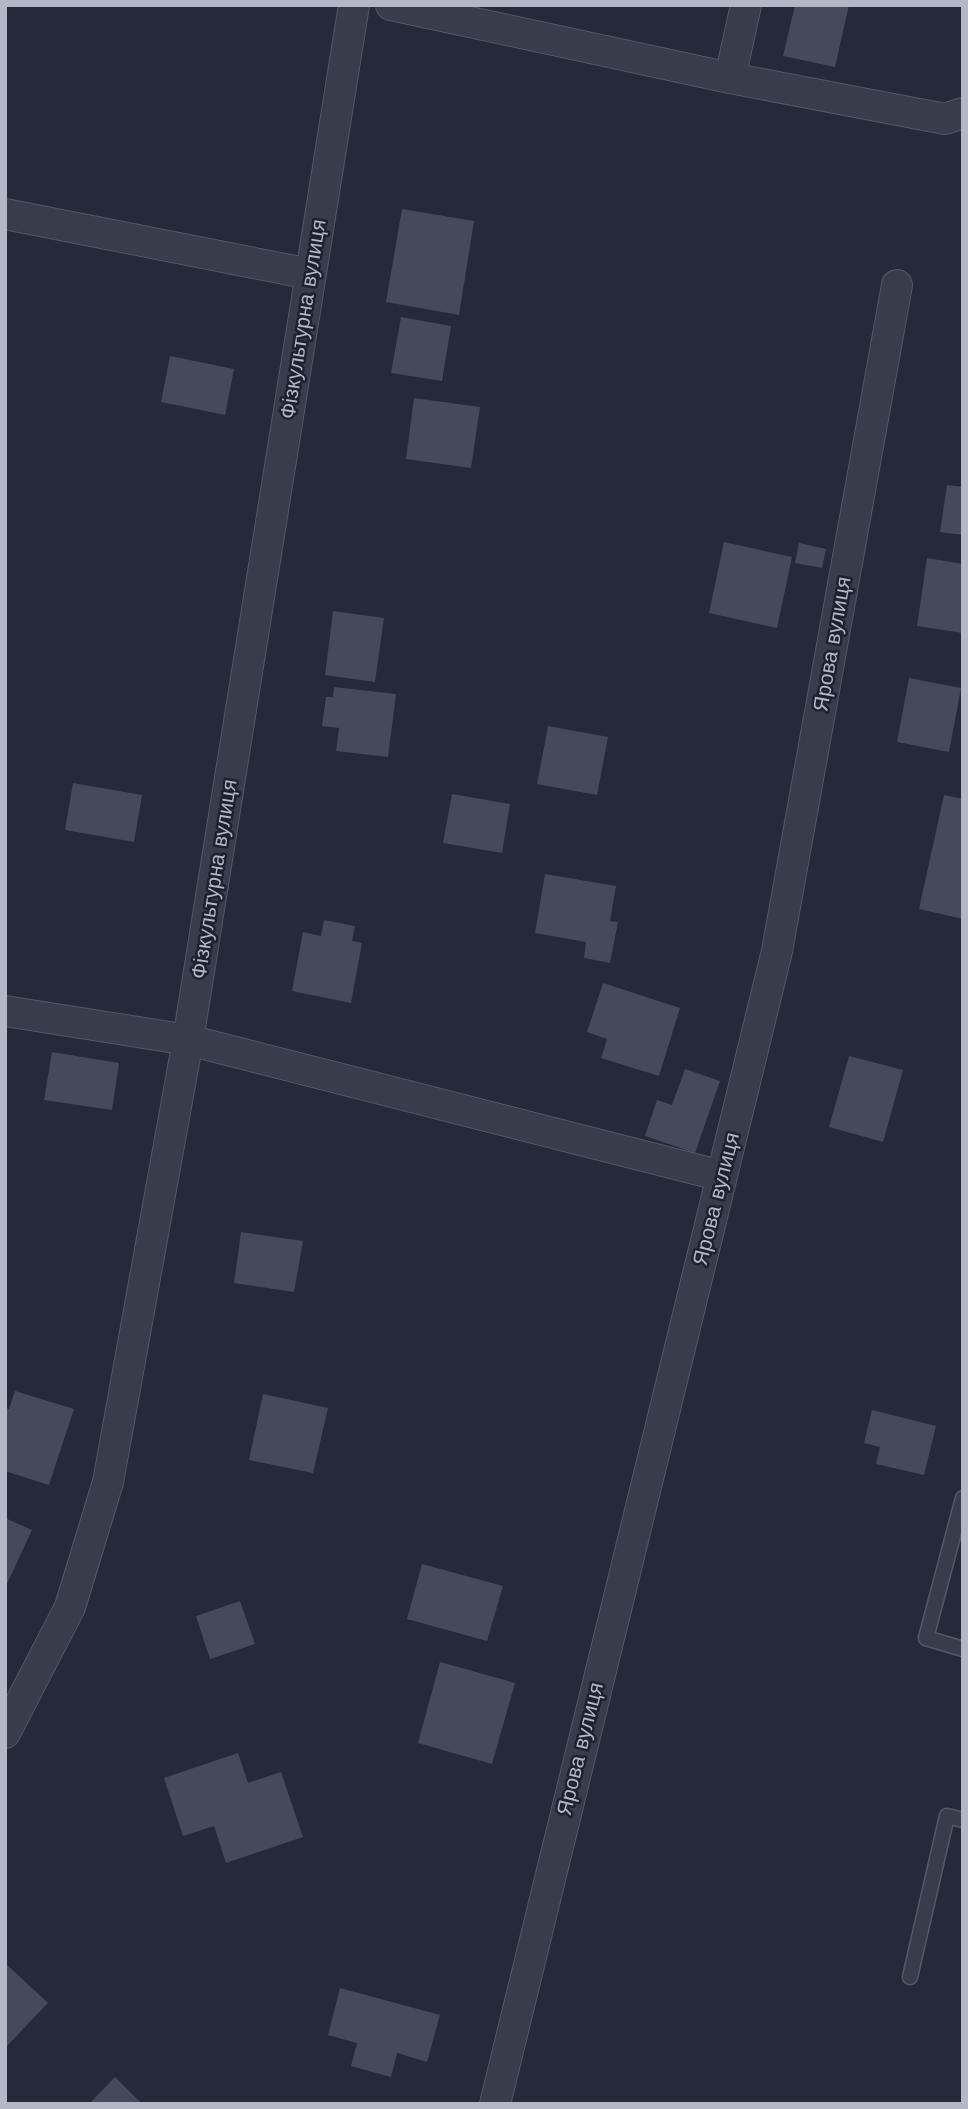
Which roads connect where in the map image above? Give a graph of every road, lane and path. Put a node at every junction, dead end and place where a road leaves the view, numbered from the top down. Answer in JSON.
{"nodes":[{"id":1,"x":354,"y":5,"type":"edge"},
{"id":2,"x":391,"y":5,"type":"edge"},
{"id":3,"x":746,"y":5,"type":"edge"},
{"id":4,"x":730,"y":78,"type":"junction"},
{"id":5,"x":963,"y":113,"type":"edge"},
{"id":6,"x":5,"y":214,"type":"edge"},
{"id":7,"x":310,"y":274,"type":"junction"},
{"id":8,"x":897,"y":285,"type":"dead end"},
{"id":9,"x":5,"y":1011,"type":"edge"},
{"id":10,"x":188,"y":1040,"type":"junction"},
{"id":11,"x":722,"y":1176,"type":"junction"},
{"id":12,"x":963,"y":1498,"type":"edge"},
{"id":13,"x":963,"y":1649,"type":"edge"},
{"id":14,"x":5,"y":1733,"type":"edge"},
{"id":15,"x":963,"y":1819,"type":"edge"},
{"id":16,"x":910,"y":1978,"type":"dead end"},
{"id":17,"x":495,"y":2104,"type":"edge"}],
"edges":[{"from":1,"to":7,"type":"street","name":"Фізкультурна вулиця"},
{"from":2,"to":4,"type":"street"},
{"from":3,"to":4,"type":"street"},
{"from":4,"to":5,"type":"street"},
{"from":6,"to":7,"type":"street"},
{"from":7,"to":10,"type":"street","name":"Фізкультурна вулиця"},
{"from":8,"to":11,"type":"street","name":"Ярова вулиця"},
{"from":9,"to":10,"type":"street"},
{"from":10,"to":11,"type":"street"},
{"from":10,"to":14,"type":"street","name":"Фізкультурна вулиця"},
{"from":11,"to":17,"type":"street","name":"Ярова вулиця"},
{"from":12,"to":13,"type":"lane"},
{"from":15,"to":16,"type":"lane"}]}
